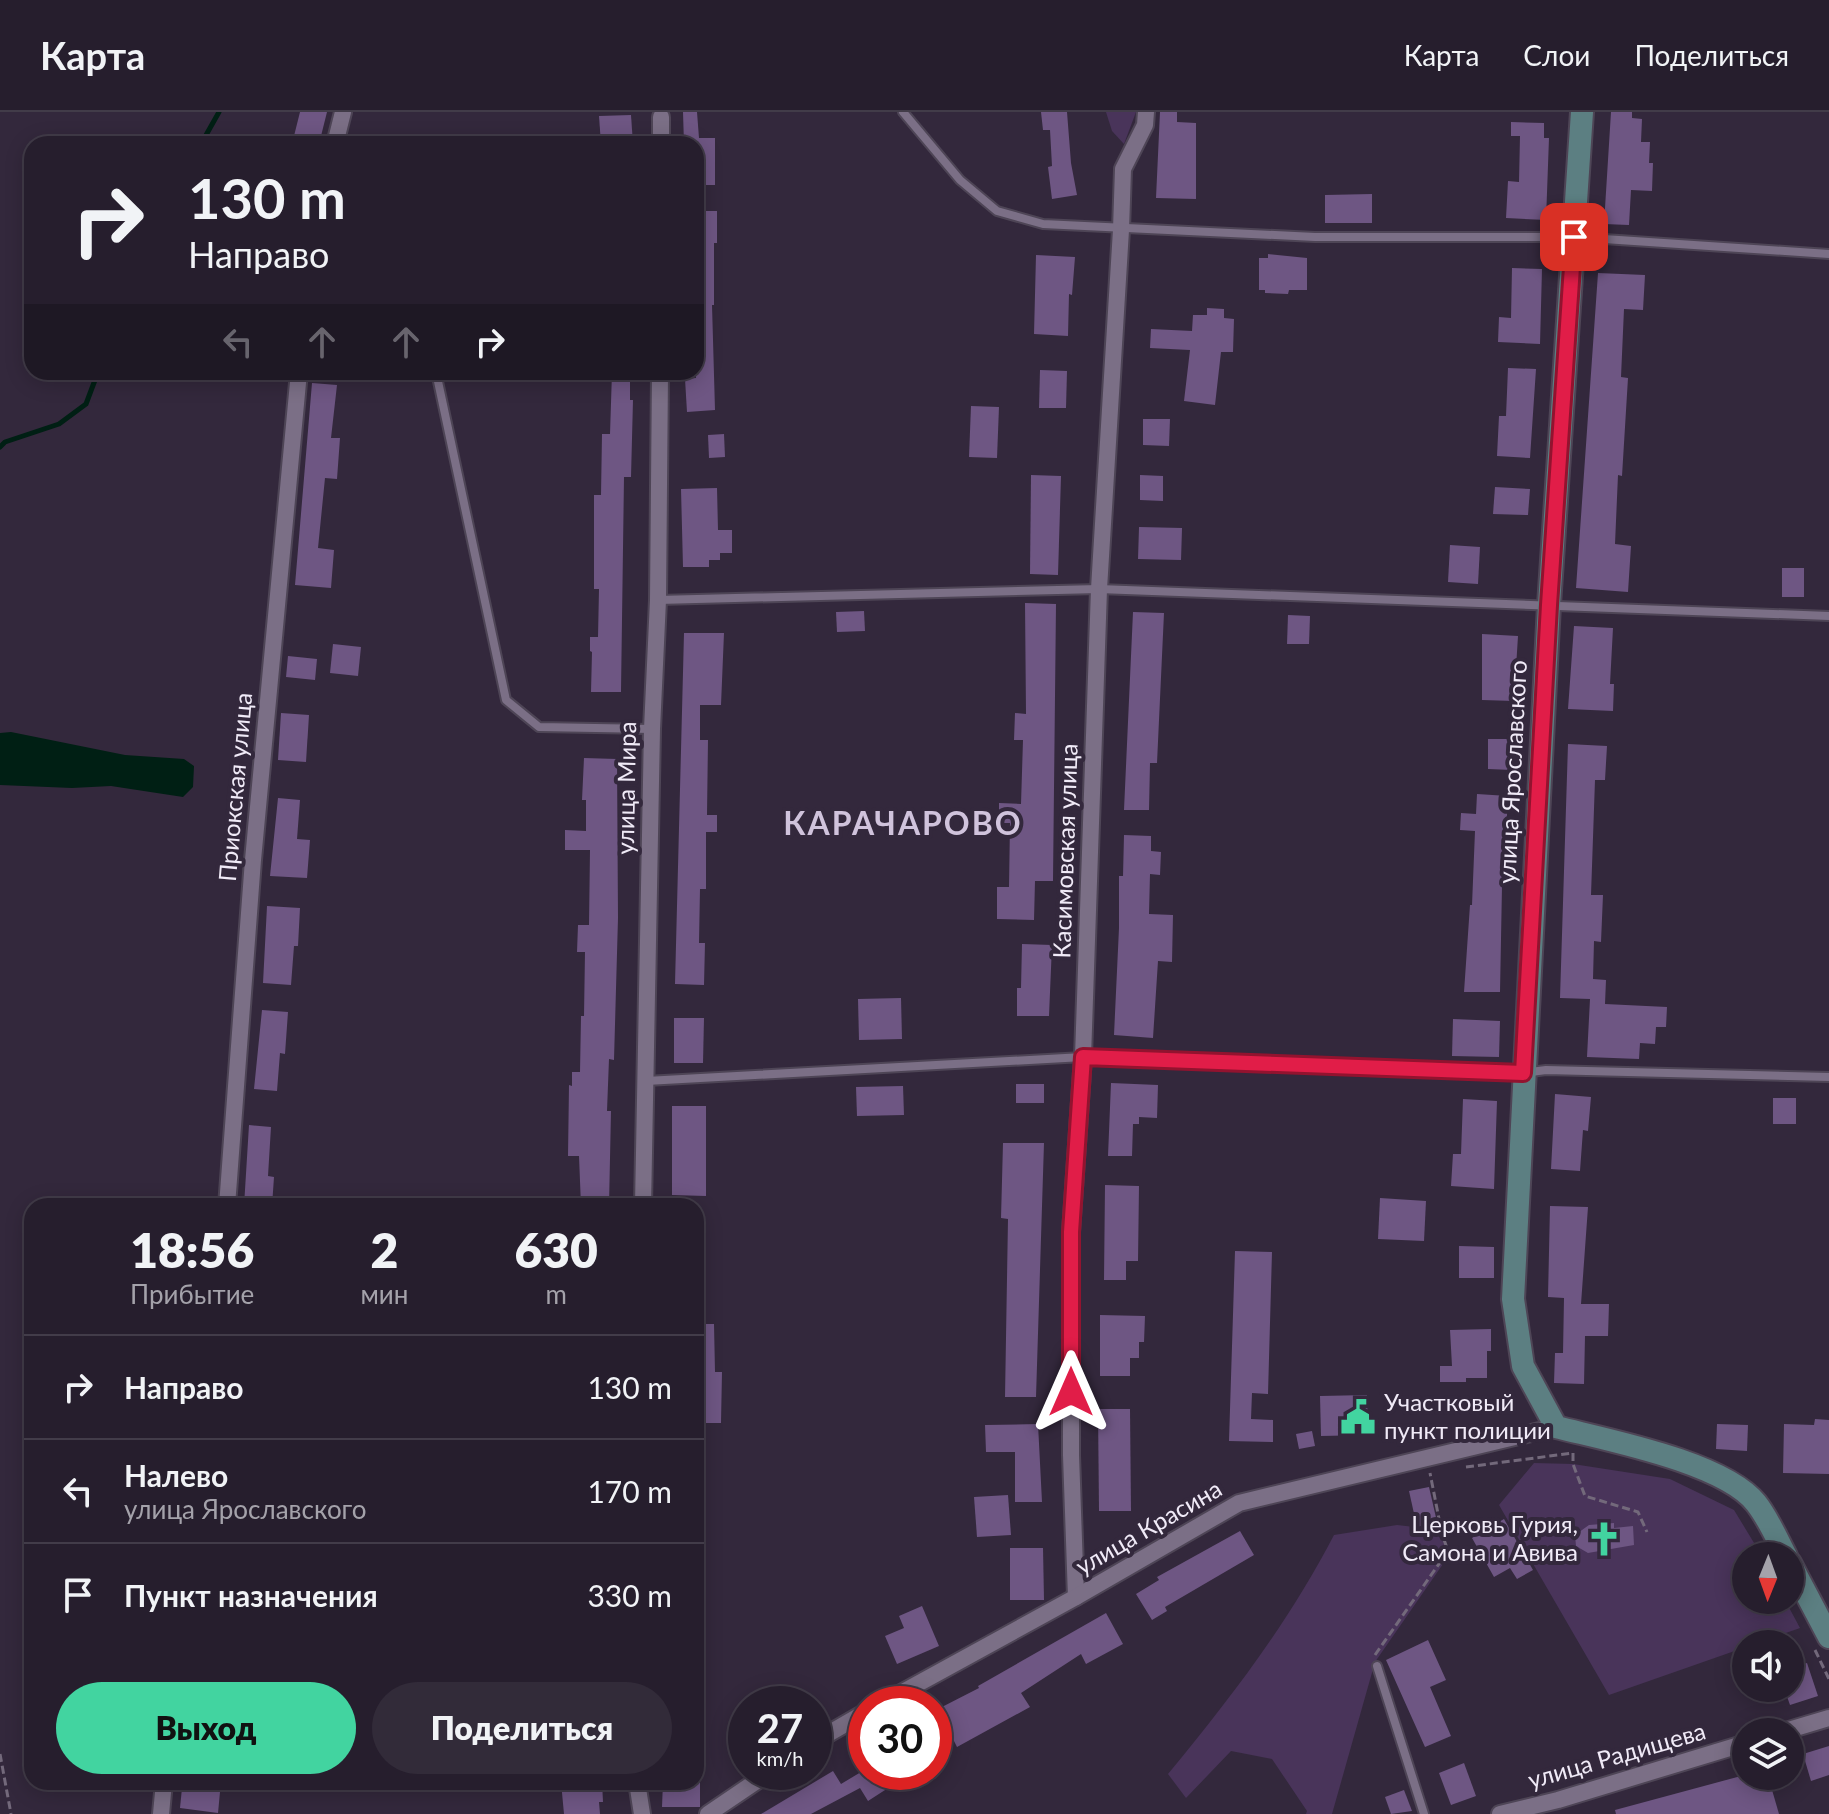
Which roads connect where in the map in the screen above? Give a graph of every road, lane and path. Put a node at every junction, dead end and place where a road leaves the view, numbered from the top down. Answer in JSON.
{"nodes":[{"id":1,"x":343,"y":112,"type":"edge"},
{"id":2,"x":903,"y":112,"type":"edge"},
{"id":3,"x":1146,"y":112,"type":"edge"},
{"id":4,"x":1582,"y":112,"type":"edge"},
{"id":5,"x":661,"y":117,"type":"dead end"},
{"id":6,"x":337,"y":136,"type":"edge"},
{"id":7,"x":661,"y":136,"type":"edge"},
{"id":8,"x":1121,"y":230,"type":"junction"},
{"id":9,"x":1574,"y":237,"type":"junction"},
{"id":10,"x":1829,"y":254,"type":"edge"},
{"id":11,"x":298,"y":380,"type":"edge"},
{"id":12,"x":438,"y":380,"type":"edge"},
{"id":13,"x":660,"y":380,"type":"edge"},
{"id":14,"x":1099,"y":589,"type":"junction"},
{"id":15,"x":658,"y":600,"type":"junction"},
{"id":16,"x":1549,"y":605,"type":"junction"},
{"id":17,"x":1829,"y":616,"type":"edge"},
{"id":18,"x":652,"y":729,"type":"junction"},
{"id":19,"x":1083,"y":1057,"type":"junction"},
{"id":20,"x":1523,"y":1073,"type":"junction"},
{"id":21,"x":1829,"y":1077,"type":"edge"},
{"id":22,"x":645,"y":1081,"type":"junction"},
{"id":23,"x":228,"y":1198,"type":"edge"},
{"id":24,"x":643,"y":1198,"type":"edge"},
{"id":25,"x":1556,"y":1427,"type":"junction"},
{"id":26,"x":1573,"y":1453,"type":"junction"},
{"id":27,"x":1584,"y":1454,"type":"dead end"},
{"id":28,"x":1461,"y":1468,"type":"dead end"},
{"id":29,"x":1430,"y":1473,"type":"dead end"},
{"id":30,"x":1647,"y":1532,"type":"dead end"},
{"id":31,"x":1778,"y":1542,"type":"edge"},
{"id":32,"x":1804,"y":1590,"type":"edge"},
{"id":33,"x":1076,"y":1597,"type":"junction"},
{"id":34,"x":1829,"y":1637,"type":"edge"},
{"id":35,"x":1377,"y":1666,"type":"joint"},
{"id":36,"x":914,"y":1686,"type":"edge"},
{"id":37,"x":1829,"y":1718,"type":"edge"},
{"id":38,"x":1804,"y":1725,"type":"edge"},
{"id":39,"x":1732,"y":1748,"type":"edge"},
{"id":40,"x":0,"y":1754,"type":"edge"},
{"id":41,"x":163,"y":1790,"type":"edge"},
{"id":42,"x":638,"y":1790,"type":"edge"},
{"id":43,"x":743,"y":1790,"type":"edge"},
{"id":44,"x":1560,"y":1807,"type":"edge"},
{"id":45,"x":11,"y":1814,"type":"edge"},
{"id":46,"x":161,"y":1814,"type":"edge"},
{"id":47,"x":642,"y":1814,"type":"edge"},
{"id":48,"x":708,"y":1814,"type":"edge"},
{"id":49,"x":1424,"y":1814,"type":"edge"},
{"id":50,"x":1500,"y":1814,"type":"edge"}],
"edges":[{"from":1,"to":6,"type":"street"},
{"from":2,"to":8,"type":"lane"},
{"from":3,"to":8,"type":"street","name":"Касимовская улица"},
{"from":4,"to":9,"type":"street","name":"улица Ярославского"},
{"from":5,"to":7,"type":"street"},
{"from":8,"to":9,"type":"lane"},
{"from":8,"to":14,"type":"street","name":"Касимовская улица"},
{"from":9,"to":10,"type":"lane"},
{"from":9,"to":16,"type":"street","name":"улица Ярославского"},
{"from":11,"to":23,"type":"street","name":"Приокская улица"},
{"from":12,"to":18,"type":"lane"},
{"from":13,"to":15,"type":"street","name":"улица Мира"},
{"from":14,"to":15,"type":"lane"},
{"from":14,"to":16,"type":"lane"},
{"from":14,"to":19,"type":"street","name":"Касимовская улица"},
{"from":15,"to":18,"type":"street","name":"улица Мира"},
{"from":16,"to":17,"type":"lane"},
{"from":16,"to":20,"type":"street","name":"улица Ярославского"},
{"from":18,"to":22,"type":"street","name":"улица Мира"},
{"from":19,"to":20,"type":"lane"},
{"from":19,"to":22,"type":"lane"},
{"from":19,"to":33,"type":"street","name":"Касимовская улица"},
{"from":20,"to":21,"type":"lane"},
{"from":20,"to":25,"type":"street","name":"улица Ярославского"},
{"from":22,"to":24,"type":"street","name":"улица Мира"},
{"from":25,"to":31,"type":"street"},
{"from":25,"to":33,"type":"street","name":"улица Красина"},
{"from":26,"to":27,"type":"path"},
{"from":26,"to":28,"type":"path"},
{"from":26,"to":30,"type":"path"},
{"from":29,"to":35,"type":"path"},
{"from":32,"to":34,"type":"street"},
{"from":33,"to":36,"type":"street","name":"улица Красина"},
{"from":35,"to":49,"type":"lane"},
{"from":37,"to":38,"type":"street"},
{"from":39,"to":44,"type":"street","name":"улица Радищева"},
{"from":40,"to":45,"type":"path"},
{"from":41,"to":46,"type":"street"},
{"from":42,"to":47,"type":"street"},
{"from":43,"to":48,"type":"street"},
{"from":44,"to":50,"type":"street","name":"улица Радищева"}]}
